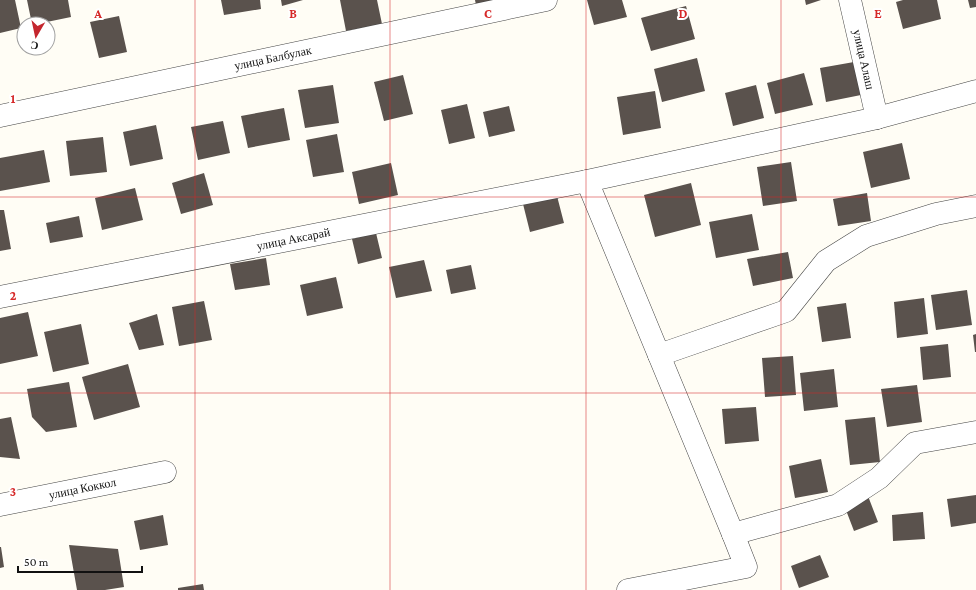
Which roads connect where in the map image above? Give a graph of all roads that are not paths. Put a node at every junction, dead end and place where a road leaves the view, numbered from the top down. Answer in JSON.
{"nodes":[{"id":1,"x":546,"y":0,"type":"edge"},
{"id":2,"x":850,"y":0,"type":"edge"},
{"id":3,"x":976,"y":91,"type":"edge"},
{"id":4,"x":0,"y":116,"type":"edge"},
{"id":5,"x":877,"y":118,"type":"junction"},
{"id":6,"x":587,"y":181,"type":"junction"},
{"id":7,"x":976,"y":206,"type":"edge"},
{"id":8,"x":0,"y":297,"type":"edge"},
{"id":9,"x":659,"y":355,"type":"junction"},
{"id":10,"x":976,"y":432,"type":"edge"},
{"id":11,"x":165,"y":472,"type":"dead end"},
{"id":12,"x":0,"y":505,"type":"edge"},
{"id":13,"x":734,"y":534,"type":"junction"},
{"id":14,"x":628,"y":590,"type":"edge"}],
"edges":[{"from":1,"to":4,"type":"street","name":"улица Балбулак"},
{"from":2,"to":5,"type":"street","name":"улица Алаш"},
{"from":3,"to":5,"type":"street","name":"улица Аксарай"},
{"from":5,"to":6,"type":"street","name":"улица Аксарай"},
{"from":6,"to":8,"type":"street","name":"улица Аксарай"},
{"from":6,"to":9,"type":"street"},
{"from":7,"to":9,"type":"street"},
{"from":9,"to":13,"type":"street"},
{"from":10,"to":13,"type":"street"},
{"from":11,"to":12,"type":"street","name":"улица Коккол"},
{"from":13,"to":14,"type":"street"}]}
